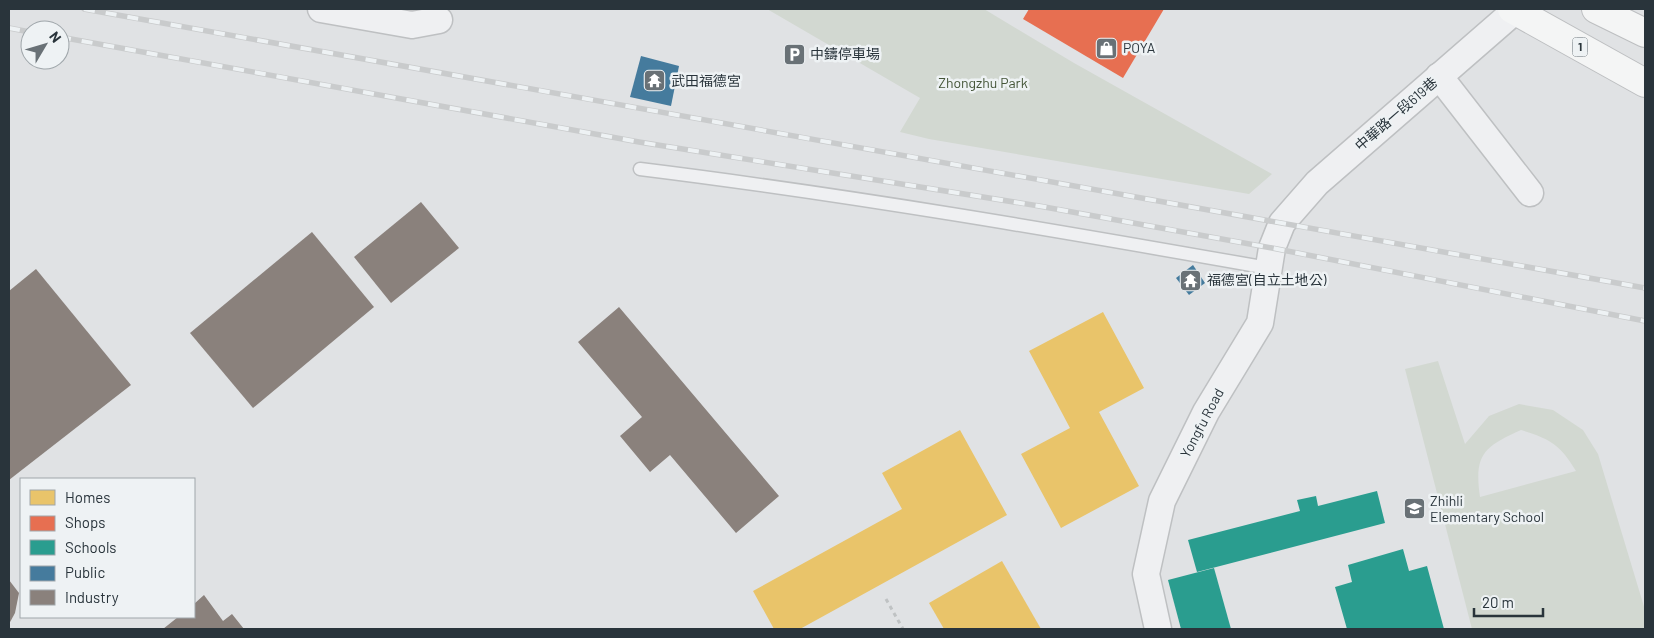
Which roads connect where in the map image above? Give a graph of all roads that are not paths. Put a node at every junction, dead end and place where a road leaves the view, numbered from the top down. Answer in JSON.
{"nodes":[{"id":1,"x":321,"y":9,"type":"edge"},
{"id":2,"x":1515,"y":9,"type":"edge"},
{"id":3,"x":1596,"y":9,"type":"edge"},
{"id":4,"x":439,"y":20,"type":"dead end"},
{"id":5,"x":1645,"y":33,"type":"edge"},
{"id":6,"x":1439,"y":76,"type":"junction"},
{"id":7,"x":1645,"y":83,"type":"edge"},
{"id":8,"x":640,"y":169,"type":"dead end"},
{"id":9,"x":1530,"y":193,"type":"dead end"},
{"id":10,"x":1282,"y":223,"type":"joint"},
{"id":11,"x":1268,"y":268,"type":"junction"},
{"id":12,"x":1158,"y":629,"type":"edge"}],
"edges":[{"from":1,"to":4,"type":"street"},
{"from":2,"to":6,"type":"street","name":"中華路一段619巷"},
{"from":2,"to":7,"type":"main road","number":"1"},
{"from":3,"to":5,"type":"main road"},
{"from":6,"to":9,"type":"street"},
{"from":6,"to":10,"type":"street","name":"中華路一段619巷"},
{"from":8,"to":11,"type":"lane"},
{"from":10,"to":11,"type":"street","name":"Yongfu Road"},
{"from":11,"to":12,"type":"street","name":"Yongfu Road"}]}
